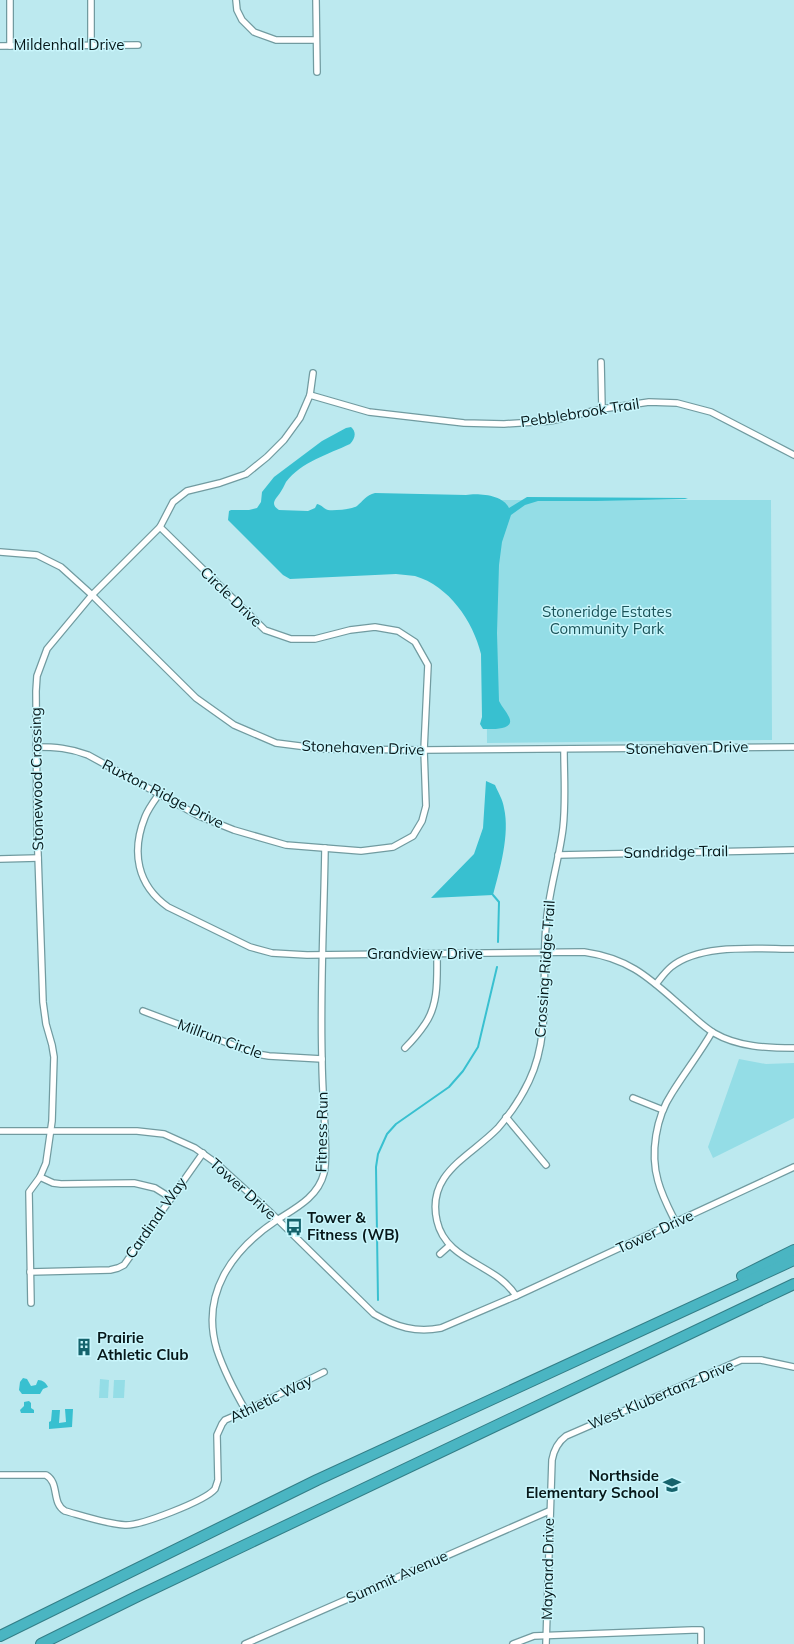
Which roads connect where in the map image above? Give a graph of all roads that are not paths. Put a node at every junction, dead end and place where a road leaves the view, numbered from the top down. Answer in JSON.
{"nodes":[{"id":1,"x":10,"y":0,"type":"edge"},
{"id":2,"x":90,"y":0,"type":"edge"},
{"id":3,"x":236,"y":0,"type":"edge"},
{"id":4,"x":316,"y":0,"type":"edge"},
{"id":5,"x":316,"y":40,"type":"junction"},
{"id":6,"x":91,"y":45,"type":"junction"},
{"id":7,"x":138,"y":45,"type":"dead end"},
{"id":8,"x":0,"y":46,"type":"edge"},
{"id":9,"x":10,"y":46,"type":"junction"},
{"id":10,"x":317,"y":72,"type":"dead end"},
{"id":11,"x":601,"y":362,"type":"dead end"},
{"id":12,"x":314,"y":373,"type":"dead end"},
{"id":13,"x":310,"y":395,"type":"junction"},
{"id":14,"x":602,"y":409,"type":"junction"},
{"id":15,"x":794,"y":455,"type":"edge"},
{"id":16,"x":160,"y":527,"type":"junction"},
{"id":17,"x":0,"y":552,"type":"edge"},
{"id":18,"x":92,"y":595,"type":"junction"},
{"id":19,"x":36,"y":747,"type":"junction"},
{"id":20,"x":794,"y":747,"type":"edge"},
{"id":21,"x":424,"y":750,"type":"junction"},
{"id":22,"x":564,"y":750,"type":"junction"},
{"id":23,"x":159,"y":794,"type":"junction"},
{"id":24,"x":325,"y":848,"type":"junction"},
{"id":25,"x":794,"y":850,"type":"edge"},
{"id":26,"x":558,"y":855,"type":"junction"},
{"id":27,"x":38,"y":858,"type":"junction"},
{"id":28,"x":0,"y":859,"type":"edge"},
{"id":29,"x":794,"y":949,"type":"edge"},
{"id":30,"x":544,"y":953,"type":"junction"},
{"id":31,"x":323,"y":954,"type":"junction"},
{"id":32,"x":437,"y":954,"type":"junction"},
{"id":33,"x":656,"y":984,"type":"junction"},
{"id":34,"x":143,"y":1011,"type":"dead end"},
{"id":35,"x":712,"y":1032,"type":"junction"},
{"id":36,"x":405,"y":1048,"type":"dead end"},
{"id":37,"x":794,"y":1048,"type":"edge"},
{"id":38,"x":322,"y":1059,"type":"junction"},
{"id":39,"x":633,"y":1098,"type":"dead end"},
{"id":40,"x":663,"y":1110,"type":"junction"},
{"id":41,"x":506,"y":1117,"type":"junction"},
{"id":42,"x":0,"y":1131,"type":"edge"},
{"id":43,"x":51,"y":1131,"type":"junction"},
{"id":44,"x":204,"y":1153,"type":"junction"},
{"id":45,"x":546,"y":1164,"type":"dead end"},
{"id":46,"x":794,"y":1167,"type":"edge"},
{"id":47,"x":40,"y":1177,"type":"junction"},
{"id":48,"x":171,"y":1198,"type":"junction"},
{"id":49,"x":278,"y":1220,"type":"junction"},
{"id":50,"x":676,"y":1223,"type":"junction"},
{"id":51,"x":449,"y":1246,"type":"junction"},
{"id":52,"x":794,"y":1250,"type":"edge"},
{"id":53,"x":440,"y":1254,"type":"dead end"},
{"id":54,"x":794,"y":1260,"type":"edge"},
{"id":55,"x":30,"y":1272,"type":"junction"},
{"id":56,"x":794,"y":1285,"type":"edge"},
{"id":57,"x":516,"y":1296,"type":"junction"},
{"id":58,"x":31,"y":1304,"type":"dead end"},
{"id":59,"x":651,"y":1326,"type":"junction"},
{"id":60,"x":794,"y":1367,"type":"edge"},
{"id":61,"x":324,"y":1372,"type":"dead end"},
{"id":62,"x":246,"y":1411,"type":"junction"},
{"id":63,"x":575,"y":1432,"type":"joint"},
{"id":64,"x":0,"y":1475,"type":"edge"},
{"id":65,"x":549,"y":1511,"type":"junction"},
{"id":66,"x":0,"y":1636,"type":"edge"},
{"id":67,"x":547,"y":1636,"type":"junction"},
{"id":68,"x":41,"y":1644,"type":"edge"},
{"id":69,"x":245,"y":1644,"type":"edge"},
{"id":70,"x":513,"y":1644,"type":"edge"},
{"id":71,"x":546,"y":1644,"type":"edge"},
{"id":72,"x":701,"y":1644,"type":"edge"}],
"edges":[{"from":1,"to":9,"type":"street"},
{"from":2,"to":6,"type":"street"},
{"from":3,"to":5,"type":"street"},
{"from":4,"to":5,"type":"street"},
{"from":5,"to":10,"type":"street"},
{"from":6,"to":7,"type":"street","name":"Mildenhall Drive"},
{"from":6,"to":9,"type":"street","name":"Mildenhall Drive"},
{"from":8,"to":9,"type":"street","name":"Mildenhall Drive"},
{"from":11,"to":14,"type":"street"},
{"from":12,"to":13,"type":"street","name":"Stonewood Crossing"},
{"from":13,"to":14,"type":"street","name":"Pebblebrook Trail"},
{"from":13,"to":16,"type":"street","name":"Stonewood Crossing"},
{"from":14,"to":15,"type":"street","name":"Pebblebrook Trail"},
{"from":16,"to":18,"type":"street","name":"Stonewood Crossing"},
{"from":16,"to":21,"type":"street","name":"Circle Drive"},
{"from":17,"to":18,"type":"street","name":"Stonehaven Drive"},
{"from":18,"to":19,"type":"street","name":"Stonewood Crossing"},
{"from":18,"to":21,"type":"street","name":"Stonehaven Drive"},
{"from":19,"to":23,"type":"street","name":"Ruxton Ridge Drive"},
{"from":19,"to":27,"type":"street","name":"Stonewood Crossing"},
{"from":20,"to":22,"type":"street","name":"Stonehaven Drive"},
{"from":21,"to":22,"type":"street","name":"Stonehaven Drive"},
{"from":21,"to":24,"type":"street","name":"Ruxton Ridge Drive"},
{"from":22,"to":26,"type":"street","name":"Crossing Ridge Trail"},
{"from":23,"to":24,"type":"street","name":"Ruxton Ridge Drive"},
{"from":23,"to":31,"type":"street","name":"Grandview Drive"},
{"from":24,"to":31,"type":"street","name":"Fitness Run"},
{"from":25,"to":26,"type":"street","name":"Sandridge Trail"},
{"from":26,"to":30,"type":"street","name":"Crossing Ridge Trail"},
{"from":27,"to":28,"type":"street"},
{"from":27,"to":43,"type":"street","name":"Stonewood Crossing"},
{"from":29,"to":33,"type":"street"},
{"from":30,"to":32,"type":"street","name":"Grandview Drive"},
{"from":30,"to":33,"type":"street","name":"Grandview Drive"},
{"from":30,"to":41,"type":"street","name":"Crossing Ridge Trail"},
{"from":31,"to":32,"type":"street","name":"Grandview Drive"},
{"from":31,"to":38,"type":"street","name":"Fitness Run"},
{"from":32,"to":36,"type":"street"},
{"from":33,"to":35,"type":"street","name":"Grandview Drive"},
{"from":34,"to":38,"type":"street","name":"Millrun Circle"},
{"from":35,"to":37,"type":"street","name":"Grandview Drive"},
{"from":35,"to":40,"type":"street"},
{"from":38,"to":49,"type":"street","name":"Fitness Run"},
{"from":39,"to":40,"type":"street"},
{"from":40,"to":50,"type":"street"},
{"from":41,"to":45,"type":"street"},
{"from":41,"to":51,"type":"street","name":"Crossing Ridge Trail"},
{"from":42,"to":43,"type":"street","name":"Tower Drive"},
{"from":43,"to":44,"type":"street","name":"Tower Drive"},
{"from":43,"to":47,"type":"street","name":"Stonewood Crossing"},
{"from":44,"to":48,"type":"street","name":"Cardinal Way"},
{"from":44,"to":49,"type":"street","name":"Tower Drive"},
{"from":46,"to":50,"type":"street","name":"Tower Drive"},
{"from":47,"to":48,"type":"street"},
{"from":47,"to":55,"type":"street","name":"Stonewood Crossing"},
{"from":48,"to":55,"type":"street","name":"Cardinal Way"},
{"from":49,"to":57,"type":"street","name":"Tower Drive"},
{"from":49,"to":62,"type":"street","name":"Fitness Run"},
{"from":50,"to":57,"type":"street","name":"Tower Drive"},
{"from":51,"to":53,"type":"street"},
{"from":51,"to":57,"type":"street"},
{"from":52,"to":59,"type":"highway"},
{"from":54,"to":59,"type":"highway"},
{"from":55,"to":58,"type":"street","name":"Stonewood Crossing"},
{"from":56,"to":68,"type":"highway"},
{"from":59,"to":66,"type":"highway"},
{"from":60,"to":63,"type":"street","name":"West Klubertanz Drive"},
{"from":61,"to":62,"type":"street","name":"Athletic Way"},
{"from":62,"to":64,"type":"street","name":"Athletic Way"},
{"from":63,"to":65,"type":"street","name":"Maynard Drive"},
{"from":65,"to":67,"type":"street","name":"Maynard Drive"},
{"from":65,"to":69,"type":"street","name":"Summit Avenue"},
{"from":67,"to":70,"type":"street"},
{"from":67,"to":71,"type":"street","name":"Maynard Drive"},
{"from":67,"to":72,"type":"street"}]}
